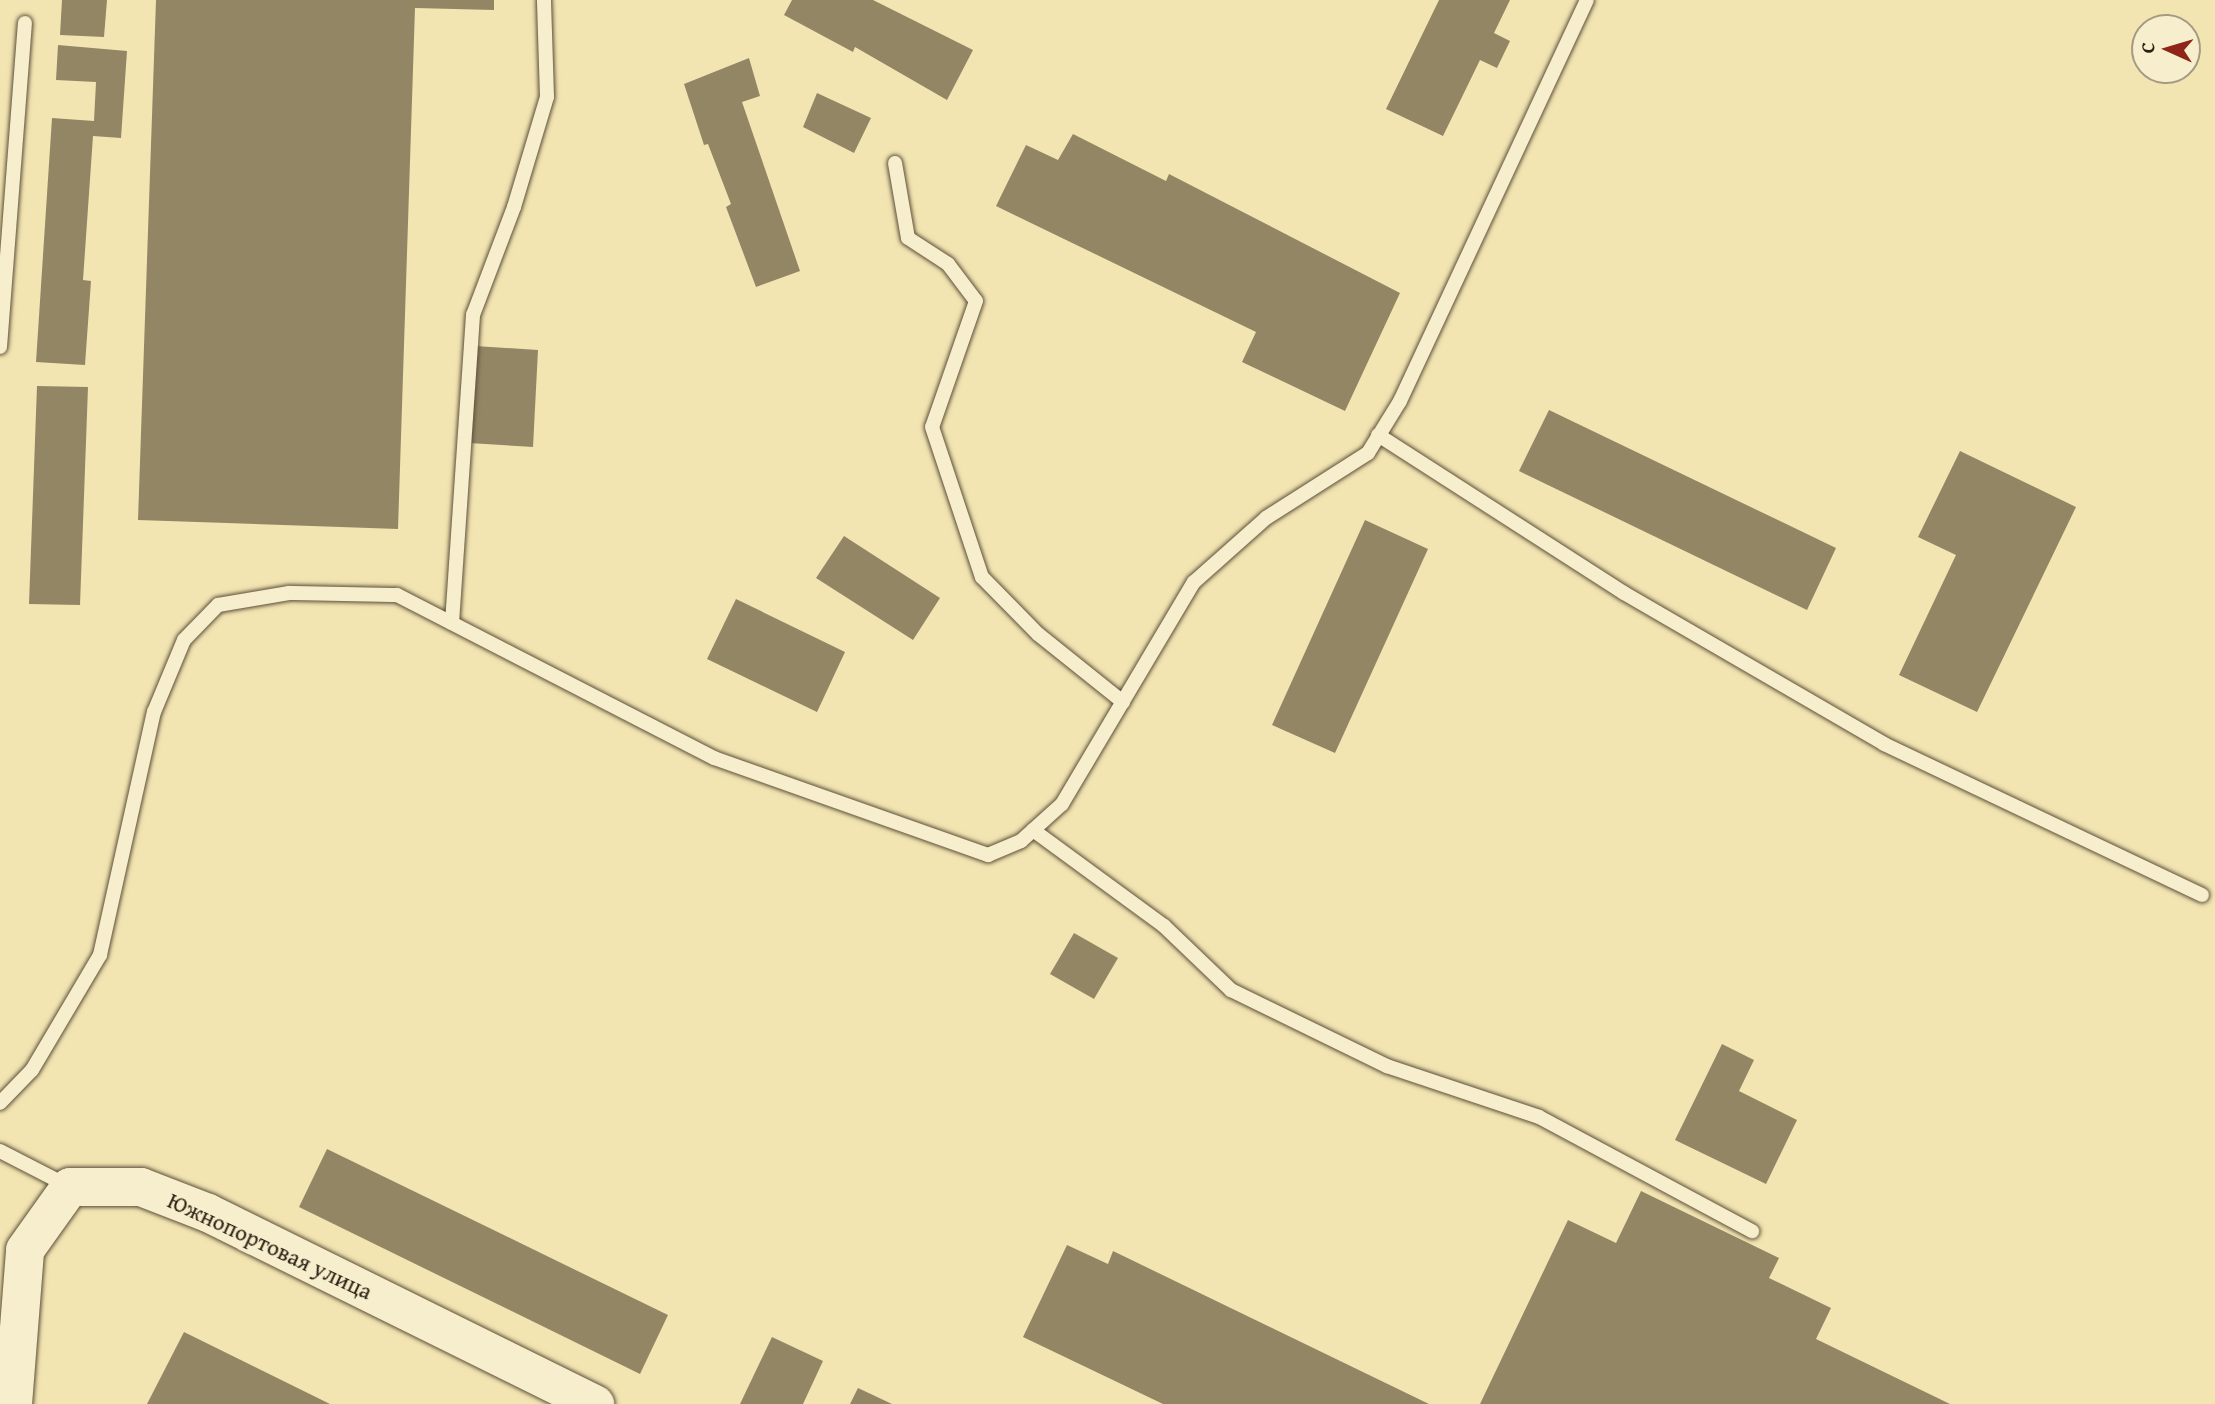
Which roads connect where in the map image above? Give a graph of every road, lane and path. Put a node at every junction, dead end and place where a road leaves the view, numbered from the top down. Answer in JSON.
{"nodes":[{"id":1,"x":544,"y":0,"type":"edge"},
{"id":2,"x":1587,"y":0,"type":"edge"},
{"id":3,"x":25,"y":23,"type":"dead end"},
{"id":4,"x":895,"y":163,"type":"dead end"},
{"id":5,"x":0,"y":347,"type":"edge"},
{"id":6,"x":1378,"y":436,"type":"junction"},
{"id":7,"x":452,"y":623,"type":"junction"},
{"id":8,"x":1123,"y":702,"type":"junction"},
{"id":9,"x":1033,"y":830,"type":"junction"},
{"id":10,"x":2202,"y":895,"type":"dead end"},
{"id":11,"x":0,"y":1103,"type":"edge"},
{"id":12,"x":0,"y":1152,"type":"edge"},
{"id":13,"x":70,"y":1187,"type":"junction"},
{"id":14,"x":1752,"y":1231,"type":"dead end"},
{"id":15,"x":13,"y":1404,"type":"edge"},
{"id":16,"x":595,"y":1404,"type":"edge"}],
"edges":[{"from":1,"to":7,"type":"lane"},
{"from":2,"to":6,"type":"lane"},
{"from":3,"to":5,"type":"lane"},
{"from":4,"to":8,"type":"lane"},
{"from":6,"to":8,"type":"lane"},
{"from":6,"to":10,"type":"lane"},
{"from":7,"to":9,"type":"lane"},
{"from":7,"to":11,"type":"lane"},
{"from":8,"to":9,"type":"lane"},
{"from":9,"to":14,"type":"lane"},
{"from":12,"to":13,"type":"lane"},
{"from":13,"to":15,"type":"street"},
{"from":13,"to":16,"type":"street","name":"Южнопортовая улица"}]}
